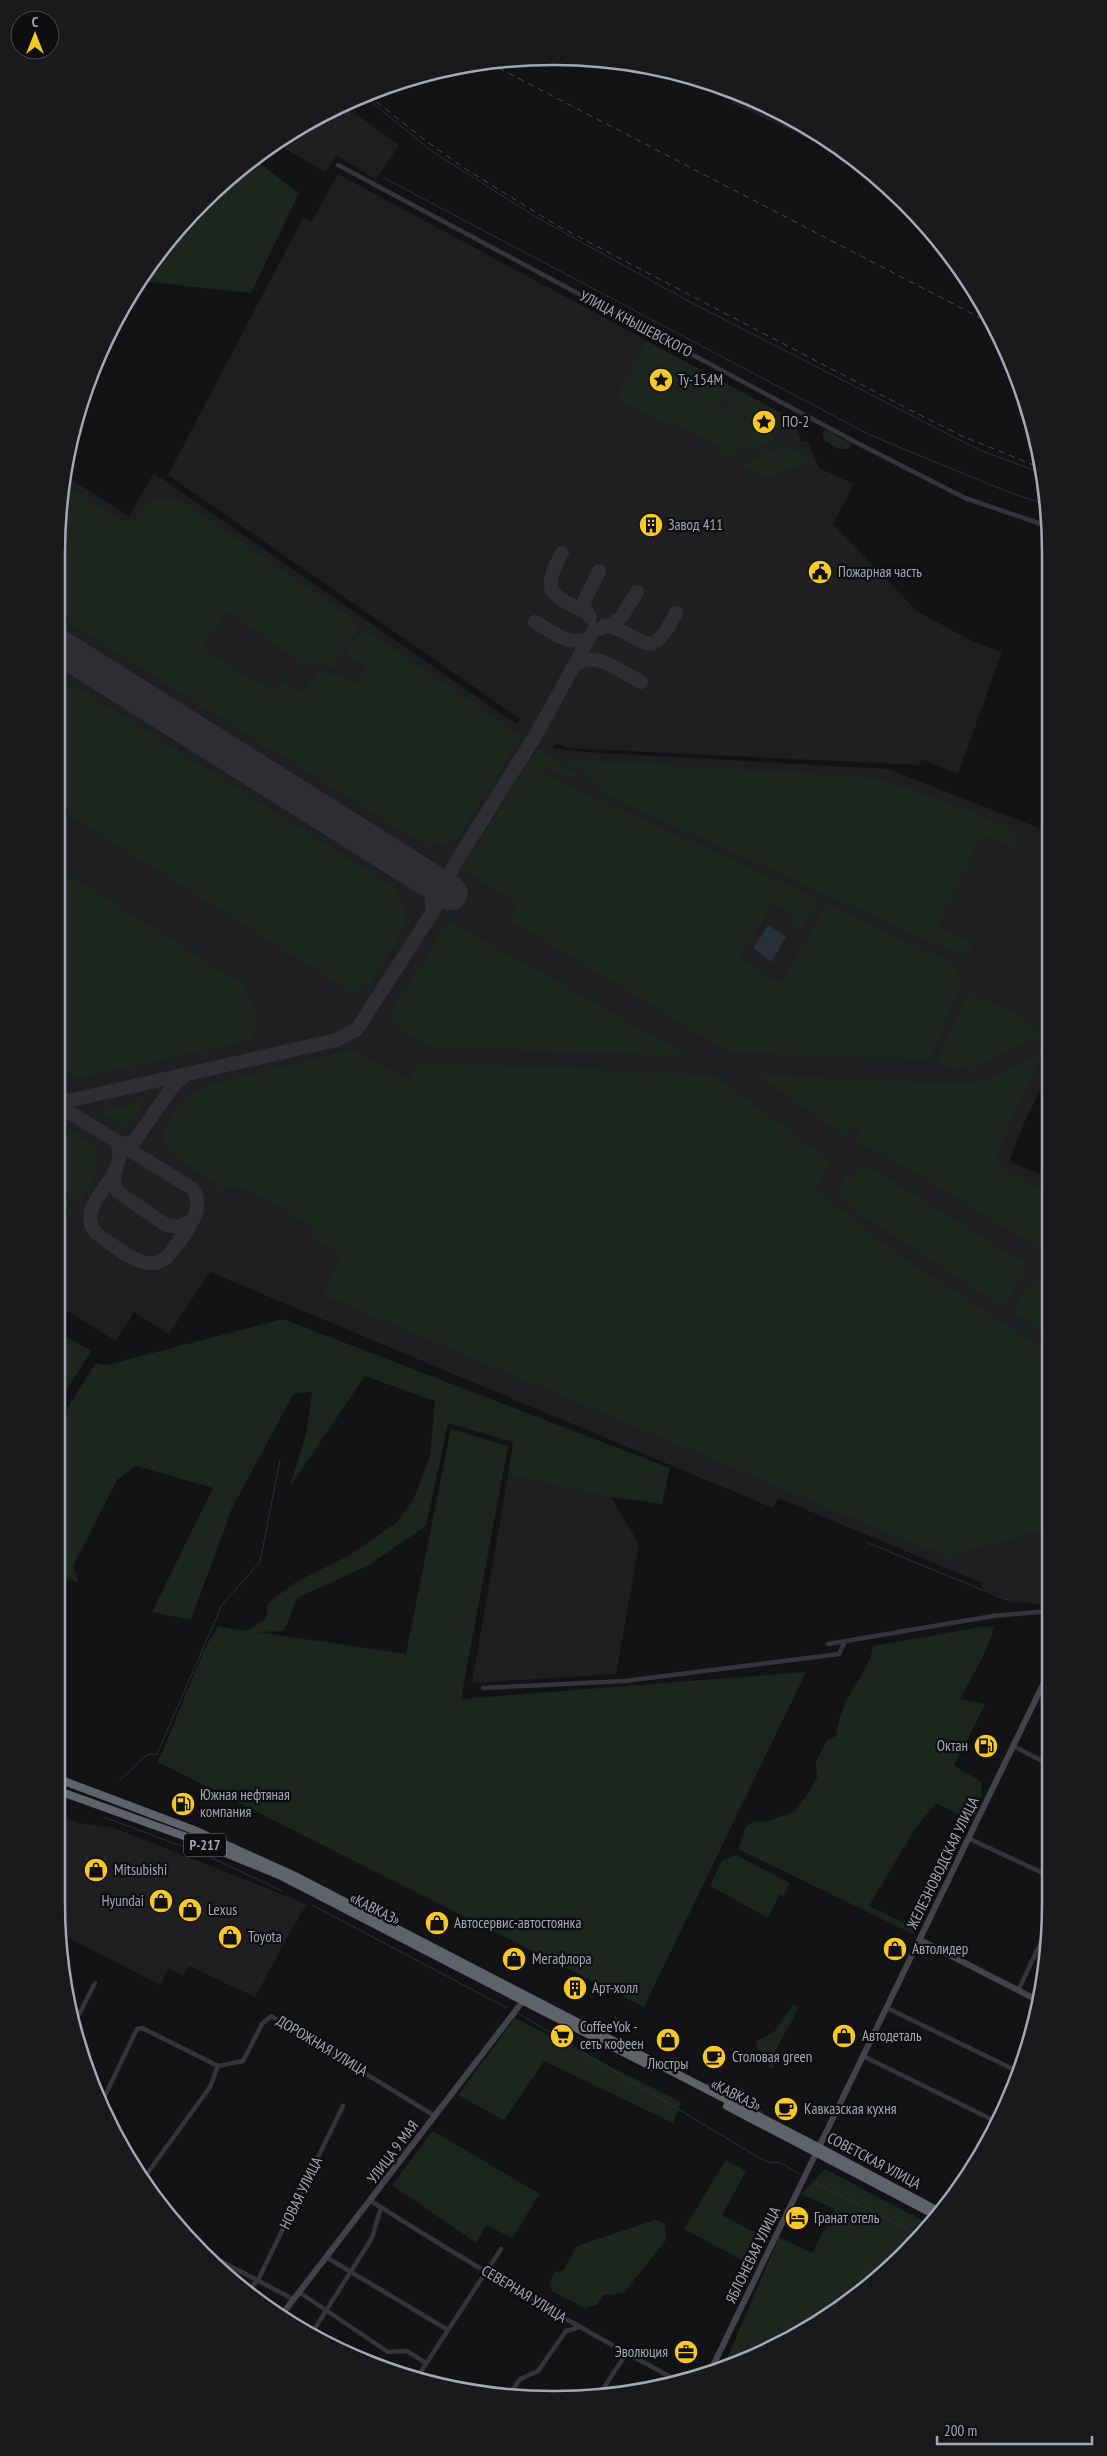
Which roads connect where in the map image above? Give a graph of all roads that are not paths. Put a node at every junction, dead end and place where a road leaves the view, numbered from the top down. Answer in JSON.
{"nodes":[{"id":1,"x":338,"y":165,"type":"dead end"},
{"id":2,"x":1041,"y":524,"type":"edge"},
{"id":3,"x":1042,"y":1611,"type":"edge"},
{"id":4,"x":845,"y":1641,"type":"junction"},
{"id":5,"x":828,"y":1644,"type":"dead end"},
{"id":6,"x":1042,"y":1686,"type":"edge"},
{"id":7,"x":483,"y":1688,"type":"dead end"},
{"id":8,"x":1013,"y":1746,"type":"junction"},
{"id":9,"x":1042,"y":1760,"type":"edge"},
{"id":10,"x":65,"y":1781,"type":"edge"},
{"id":11,"x":65,"y":1793,"type":"edge"},
{"id":12,"x":968,"y":1838,"type":"junction"},
{"id":13,"x":1042,"y":1873,"type":"edge"},
{"id":14,"x":920,"y":1940,"type":"junction"},
{"id":15,"x":1040,"y":1944,"type":"edge"},
{"id":16,"x":96,"y":1983,"type":"dead end"},
{"id":17,"x":1018,"y":1990,"type":"junction"},
{"id":18,"x":1033,"y":1998,"type":"edge"},
{"id":19,"x":524,"y":2000,"type":"junction"},
{"id":20,"x":887,"y":2008,"type":"junction"},
{"id":21,"x":78,"y":2015,"type":"edge"},
{"id":22,"x":607,"y":2038,"type":"joint"},
{"id":23,"x":863,"y":2056,"type":"junction"},
{"id":24,"x":218,"y":2066,"type":"junction"},
{"id":25,"x":1012,"y":2070,"type":"edge"},
{"id":26,"x":105,"y":2096,"type":"edge"},
{"id":27,"x":343,"y":2106,"type":"dead end"},
{"id":28,"x":435,"y":2116,"type":"junction"},
{"id":29,"x":991,"y":2120,"type":"edge"},
{"id":30,"x":819,"y":2150,"type":"junction"},
{"id":31,"x":147,"y":2174,"type":"edge"},
{"id":32,"x":371,"y":2201,"type":"junction"},
{"id":33,"x":381,"y":2208,"type":"junction"},
{"id":34,"x":934,"y":2209,"type":"edge"},
{"id":35,"x":931,"y":2213,"type":"edge"},
{"id":36,"x":501,"y":2249,"type":"dead end"},
{"id":37,"x":326,"y":2257,"type":"junction"},
{"id":38,"x":222,"y":2261,"type":"edge"},
{"id":39,"x":352,"y":2272,"type":"junction"},
{"id":40,"x":486,"y":2272,"type":"junction"},
{"id":41,"x":258,"y":2280,"type":"junction"},
{"id":42,"x":252,"y":2287,"type":"edge"},
{"id":43,"x":299,"y":2292,"type":"junction"},
{"id":44,"x":293,"y":2299,"type":"junction"},
{"id":45,"x":327,"y":2310,"type":"junction"},
{"id":46,"x":285,"y":2311,"type":"edge"},
{"id":47,"x":580,"y":2328,"type":"junction"},
{"id":48,"x":315,"y":2329,"type":"edge"},
{"id":49,"x":448,"y":2330,"type":"junction"},
{"id":50,"x":626,"y":2354,"type":"junction"},
{"id":51,"x":426,"y":2363,"type":"junction"},
{"id":52,"x":714,"y":2364,"type":"edge"},
{"id":53,"x":420,"y":2372,"type":"edge"},
{"id":54,"x":670,"y":2377,"type":"edge"},
{"id":55,"x":603,"y":2388,"type":"edge"},
{"id":56,"x":513,"y":2389,"type":"edge"}],
"edges":[{"from":1,"to":2,"type":"street","name":"УЛИЦА КНЫШЕВСКОГО"},
{"from":3,"to":4,"type":"street"},
{"from":4,"to":5,"type":"street"},
{"from":4,"to":7,"type":"street"},
{"from":6,"to":8,"type":"main road","name":"ЖЕЛЕЗНОВОДСКАЯ УЛИЦА"},
{"from":8,"to":9,"type":"street"},
{"from":8,"to":12,"type":"main road","name":"ЖЕЛЕЗНОВОДСКАЯ УЛИЦА"},
{"from":10,"to":22,"type":"highway","name":"«КАВКАЗ»","number":"Р-217"},
{"from":11,"to":19,"type":"highway","name":"«КАВКАЗ»","number":"Р-217"},
{"from":12,"to":13,"type":"street"},
{"from":12,"to":14,"type":"main road","name":"ЖЕЛЕЗНОВОДСКАЯ УЛИЦА"},
{"from":14,"to":17,"type":"main road"},
{"from":14,"to":20,"type":"main road","name":"ЖЕЛЕЗНОВОДСКАЯ УЛИЦА"},
{"from":15,"to":17,"type":"street"},
{"from":16,"to":21,"type":"street"},
{"from":17,"to":18,"type":"main road"},
{"from":19,"to":28,"type":"main road","name":"УЛИЦА 9 МАЯ"},
{"from":19,"to":30,"type":"highway","name":"«КАВКАЗ»","number":"Р-217"},
{"from":20,"to":23,"type":"main road","name":"ЖЕЛЕЗНОВОДСКАЯ УЛИЦА"},
{"from":20,"to":25,"type":"street"},
{"from":22,"to":30,"type":"highway","name":"СОВЕТСКАЯ УЛИЦА","number":"Р-217"},
{"from":23,"to":29,"type":"street"},
{"from":23,"to":30,"type":"main road","name":"ЖЕЛЕЗНОВОДСКАЯ УЛИЦА"},
{"from":24,"to":26,"type":"street"},
{"from":24,"to":28,"type":"street","name":"ДОРОЖНАЯ УЛИЦА"},
{"from":24,"to":31,"type":"street"},
{"from":27,"to":41,"type":"street","name":"НОВАЯ УЛИЦА"},
{"from":28,"to":32,"type":"main road","name":"УЛИЦА 9 МАЯ"},
{"from":30,"to":34,"type":"highway","name":"СОВЕТСКАЯ УЛИЦА","number":"Р-217"},
{"from":30,"to":35,"type":"highway","name":"«КАВКАЗ»","number":"Р-217"},
{"from":30,"to":52,"type":"main road","name":"ЯБЛОНЕВАЯ УЛИЦА"},
{"from":32,"to":33,"type":"street","name":"СЕВЕРНАЯ УЛИЦА"},
{"from":32,"to":37,"type":"main road","name":"УЛИЦА 9 МАЯ"},
{"from":33,"to":39,"type":"street"},
{"from":33,"to":40,"type":"street","name":"СЕВЕРНАЯ УЛИЦА"},
{"from":36,"to":40,"type":"street"},
{"from":37,"to":39,"type":"street"},
{"from":37,"to":43,"type":"main road","name":"УЛИЦА 9 МАЯ"},
{"from":38,"to":41,"type":"street"},
{"from":39,"to":45,"type":"street"},
{"from":39,"to":49,"type":"street"},
{"from":40,"to":47,"type":"street","name":"СЕВЕРНАЯ УЛИЦА"},
{"from":40,"to":49,"type":"street"},
{"from":41,"to":42,"type":"street","name":"НОВАЯ УЛИЦА"},
{"from":41,"to":44,"type":"street"},
{"from":43,"to":44,"type":"main road","name":"УЛИЦА 9 МАЯ"},
{"from":43,"to":45,"type":"street"},
{"from":44,"to":46,"type":"main road","name":"УЛИЦА 9 МАЯ"},
{"from":45,"to":48,"type":"street"},
{"from":45,"to":51,"type":"street"},
{"from":47,"to":50,"type":"street","name":"СЕВЕРНАЯ УЛИЦА"},
{"from":47,"to":56,"type":"street"},
{"from":49,"to":51,"type":"street"},
{"from":50,"to":54,"type":"street","name":"СЕВЕРНАЯ УЛИЦА"},
{"from":50,"to":55,"type":"street"},
{"from":51,"to":53,"type":"street"}]}
